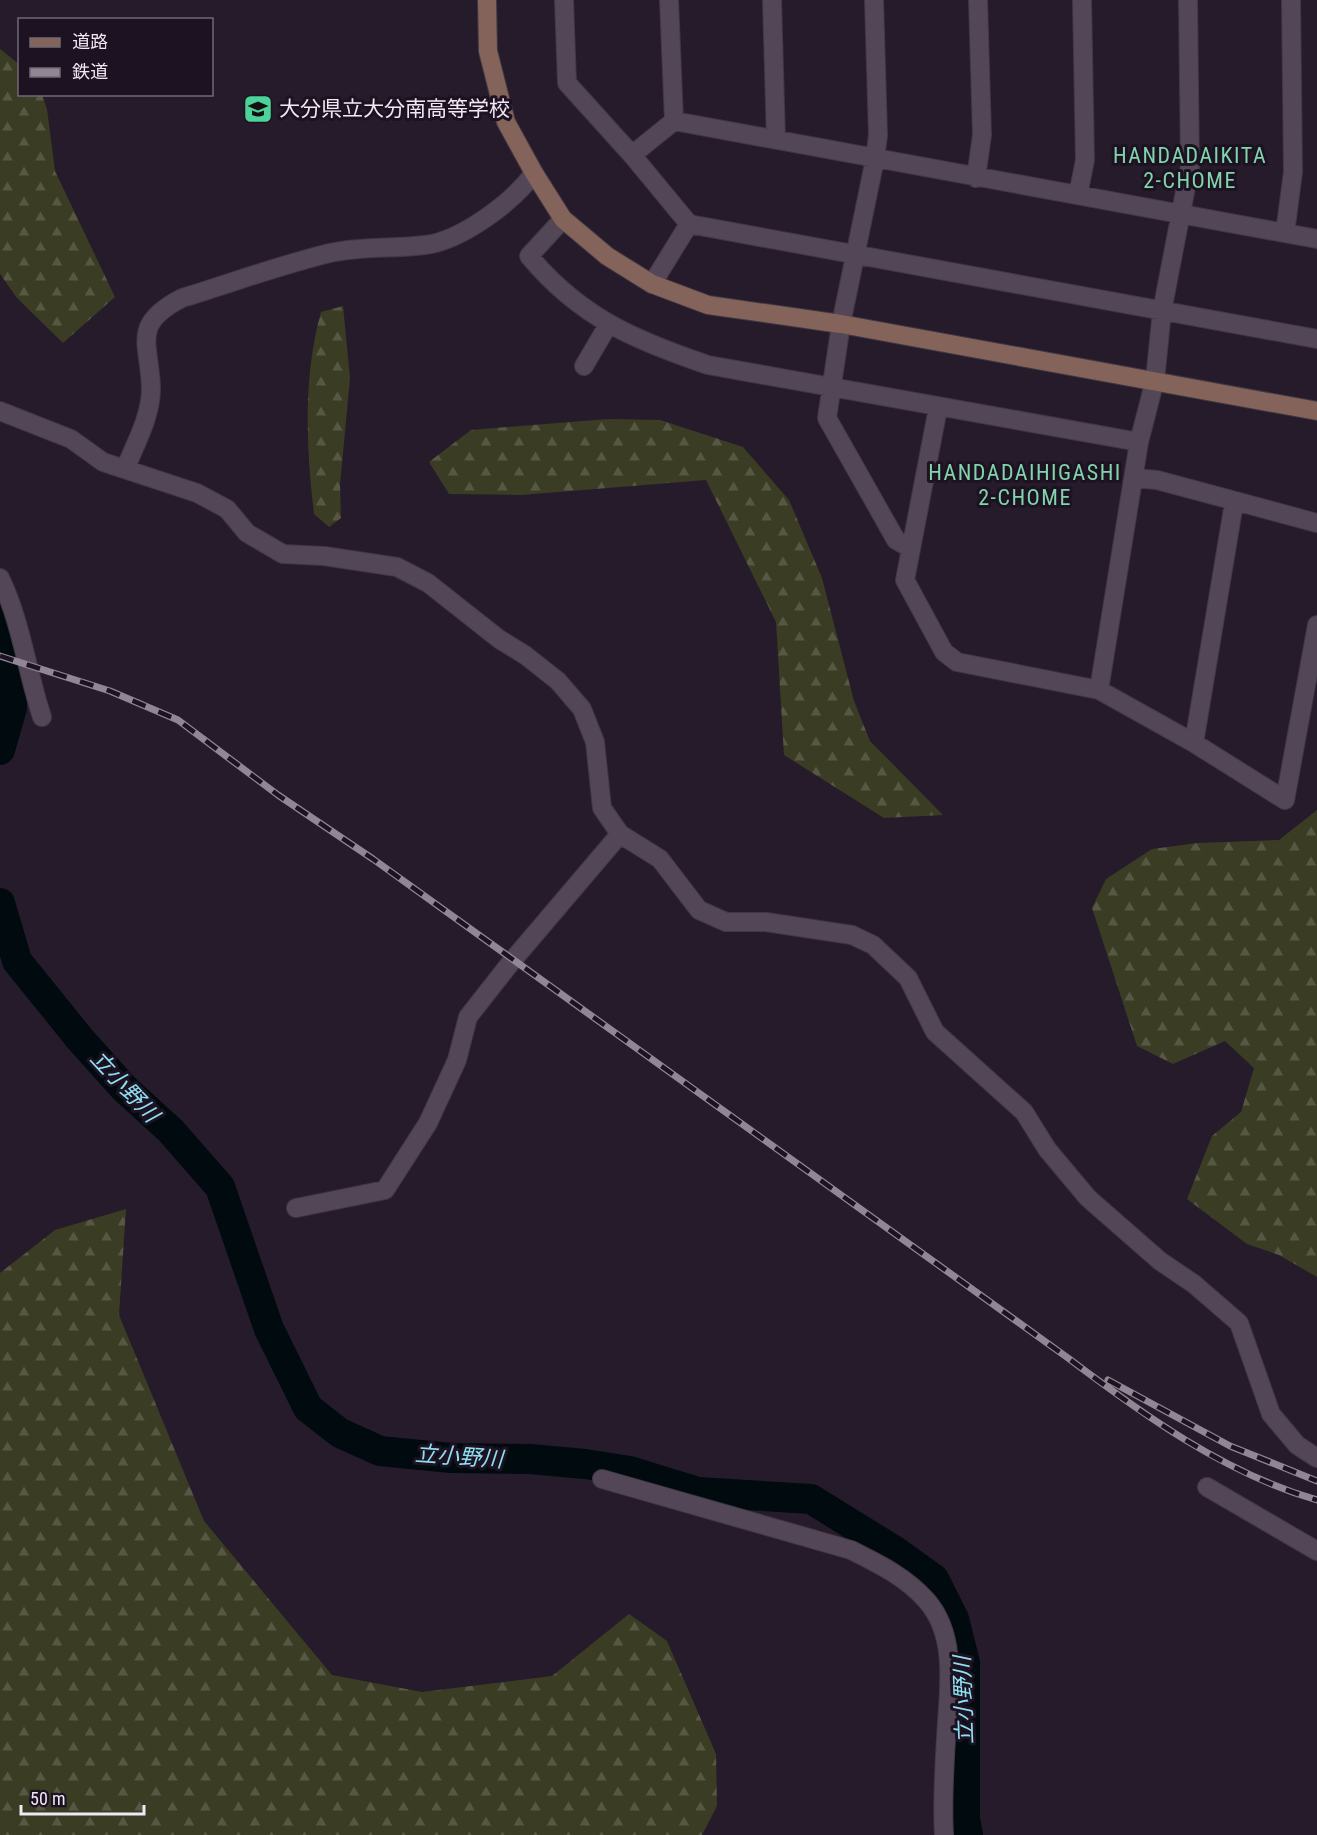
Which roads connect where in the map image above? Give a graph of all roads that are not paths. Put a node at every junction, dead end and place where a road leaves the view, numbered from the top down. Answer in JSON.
{"nodes":[{"id":1,"x":487,"y":0,"type":"edge"},
{"id":2,"x":564,"y":0,"type":"edge"},
{"id":3,"x":669,"y":0,"type":"edge"},
{"id":4,"x":772,"y":0,"type":"edge"},
{"id":5,"x":874,"y":0,"type":"edge"},
{"id":6,"x":978,"y":0,"type":"edge"},
{"id":7,"x":1082,"y":0,"type":"edge"},
{"id":8,"x":1188,"y":0,"type":"edge"},
{"id":9,"x":1292,"y":0,"type":"edge"},
{"id":10,"x":674,"y":121,"type":"junction"},
{"id":11,"x":776,"y":140,"type":"junction"},
{"id":12,"x":632,"y":155,"type":"junction"},
{"id":13,"x":875,"y":159,"type":"junction"},
{"id":14,"x":534,"y":173,"type":"junction"},
{"id":15,"x":976,"y":178,"type":"junction"},
{"id":16,"x":1078,"y":195,"type":"junction"},
{"id":17,"x":1180,"y":216,"type":"junction"},
{"id":18,"x":563,"y":219,"type":"junction"},
{"id":19,"x":689,"y":224,"type":"junction"},
{"id":20,"x":1285,"y":233,"type":"junction"},
{"id":21,"x":1317,"y":239,"type":"edge"},
{"id":22,"x":856,"y":256,"type":"junction"},
{"id":23,"x":652,"y":284,"type":"junction"},
{"id":24,"x":1162,"y":311,"type":"junction"},
{"id":25,"x":841,"y":324,"type":"junction"},
{"id":26,"x":608,"y":325,"type":"junction"},
{"id":27,"x":1317,"y":339,"type":"edge"},
{"id":28,"x":584,"y":366,"type":"dead end"},
{"id":29,"x":1155,"y":380,"type":"junction"},
{"id":30,"x":834,"y":386,"type":"junction"},
{"id":31,"x":938,"y":408,"type":"junction"},
{"id":32,"x":0,"y":411,"type":"edge"},
{"id":33,"x":1317,"y":411,"type":"edge"},
{"id":34,"x":1139,"y":442,"type":"junction"},
{"id":35,"x":125,"y":469,"type":"junction"},
{"id":36,"x":1134,"y":478,"type":"junction"},
{"id":37,"x":1234,"y":503,"type":"junction"},
{"id":38,"x":1317,"y":523,"type":"edge"},
{"id":39,"x":910,"y":548,"type":"junction"},
{"id":40,"x":0,"y":578,"type":"edge"},
{"id":41,"x":1317,"y":625,"type":"edge"},
{"id":42,"x":1099,"y":690,"type":"junction"},
{"id":43,"x":42,"y":717,"type":"dead end"},
{"id":44,"x":1194,"y":743,"type":"junction"},
{"id":45,"x":620,"y":834,"type":"junction"},
{"id":46,"x":296,"y":1208,"type":"dead end"},
{"id":47,"x":1317,"y":1458,"type":"edge"},
{"id":48,"x":602,"y":1479,"type":"dead end"},
{"id":49,"x":1207,"y":1488,"type":"dead end"},
{"id":50,"x":1317,"y":1551,"type":"edge"},
{"id":51,"x":944,"y":1835,"type":"edge"}],
"edges":[{"from":1,"to":14,"type":"street"},
{"from":2,"to":12,"type":"street"},
{"from":3,"to":10,"type":"street"},
{"from":4,"to":11,"type":"street"},
{"from":5,"to":13,"type":"street"},
{"from":6,"to":15,"type":"street"},
{"from":7,"to":16,"type":"street"},
{"from":8,"to":17,"type":"street"},
{"from":9,"to":20,"type":"street"},
{"from":10,"to":11,"type":"street"},
{"from":10,"to":12,"type":"street"},
{"from":11,"to":13,"type":"street"},
{"from":12,"to":19,"type":"street"},
{"from":13,"to":15,"type":"street"},
{"from":13,"to":22,"type":"street"},
{"from":14,"to":18,"type":"street"},
{"from":14,"to":35,"type":"street"},
{"from":15,"to":16,"type":"street"},
{"from":16,"to":17,"type":"street"},
{"from":17,"to":20,"type":"street"},
{"from":17,"to":24,"type":"street"},
{"from":18,"to":23,"type":"street"},
{"from":18,"to":26,"type":"street"},
{"from":19,"to":22,"type":"street"},
{"from":19,"to":23,"type":"street"},
{"from":20,"to":21,"type":"street"},
{"from":22,"to":24,"type":"street"},
{"from":22,"to":25,"type":"street"},
{"from":23,"to":25,"type":"street"},
{"from":24,"to":27,"type":"street"},
{"from":24,"to":29,"type":"street"},
{"from":25,"to":29,"type":"street"},
{"from":25,"to":30,"type":"street"},
{"from":26,"to":28,"type":"street"},
{"from":26,"to":30,"type":"street"},
{"from":29,"to":33,"type":"street"},
{"from":29,"to":34,"type":"street"},
{"from":30,"to":31,"type":"street"},
{"from":30,"to":39,"type":"street"},
{"from":31,"to":34,"type":"street"},
{"from":31,"to":39,"type":"street"},
{"from":32,"to":35,"type":"street"},
{"from":34,"to":36,"type":"street"},
{"from":35,"to":45,"type":"street"},
{"from":36,"to":37,"type":"street"},
{"from":36,"to":42,"type":"street"},
{"from":37,"to":38,"type":"street"},
{"from":37,"to":44,"type":"street"},
{"from":39,"to":42,"type":"street"},
{"from":40,"to":43,"type":"street"},
{"from":41,"to":44,"type":"street"},
{"from":42,"to":44,"type":"street"},
{"from":45,"to":46,"type":"street"},
{"from":45,"to":47,"type":"street"},
{"from":48,"to":51,"type":"street"},
{"from":49,"to":50,"type":"street"}]}
